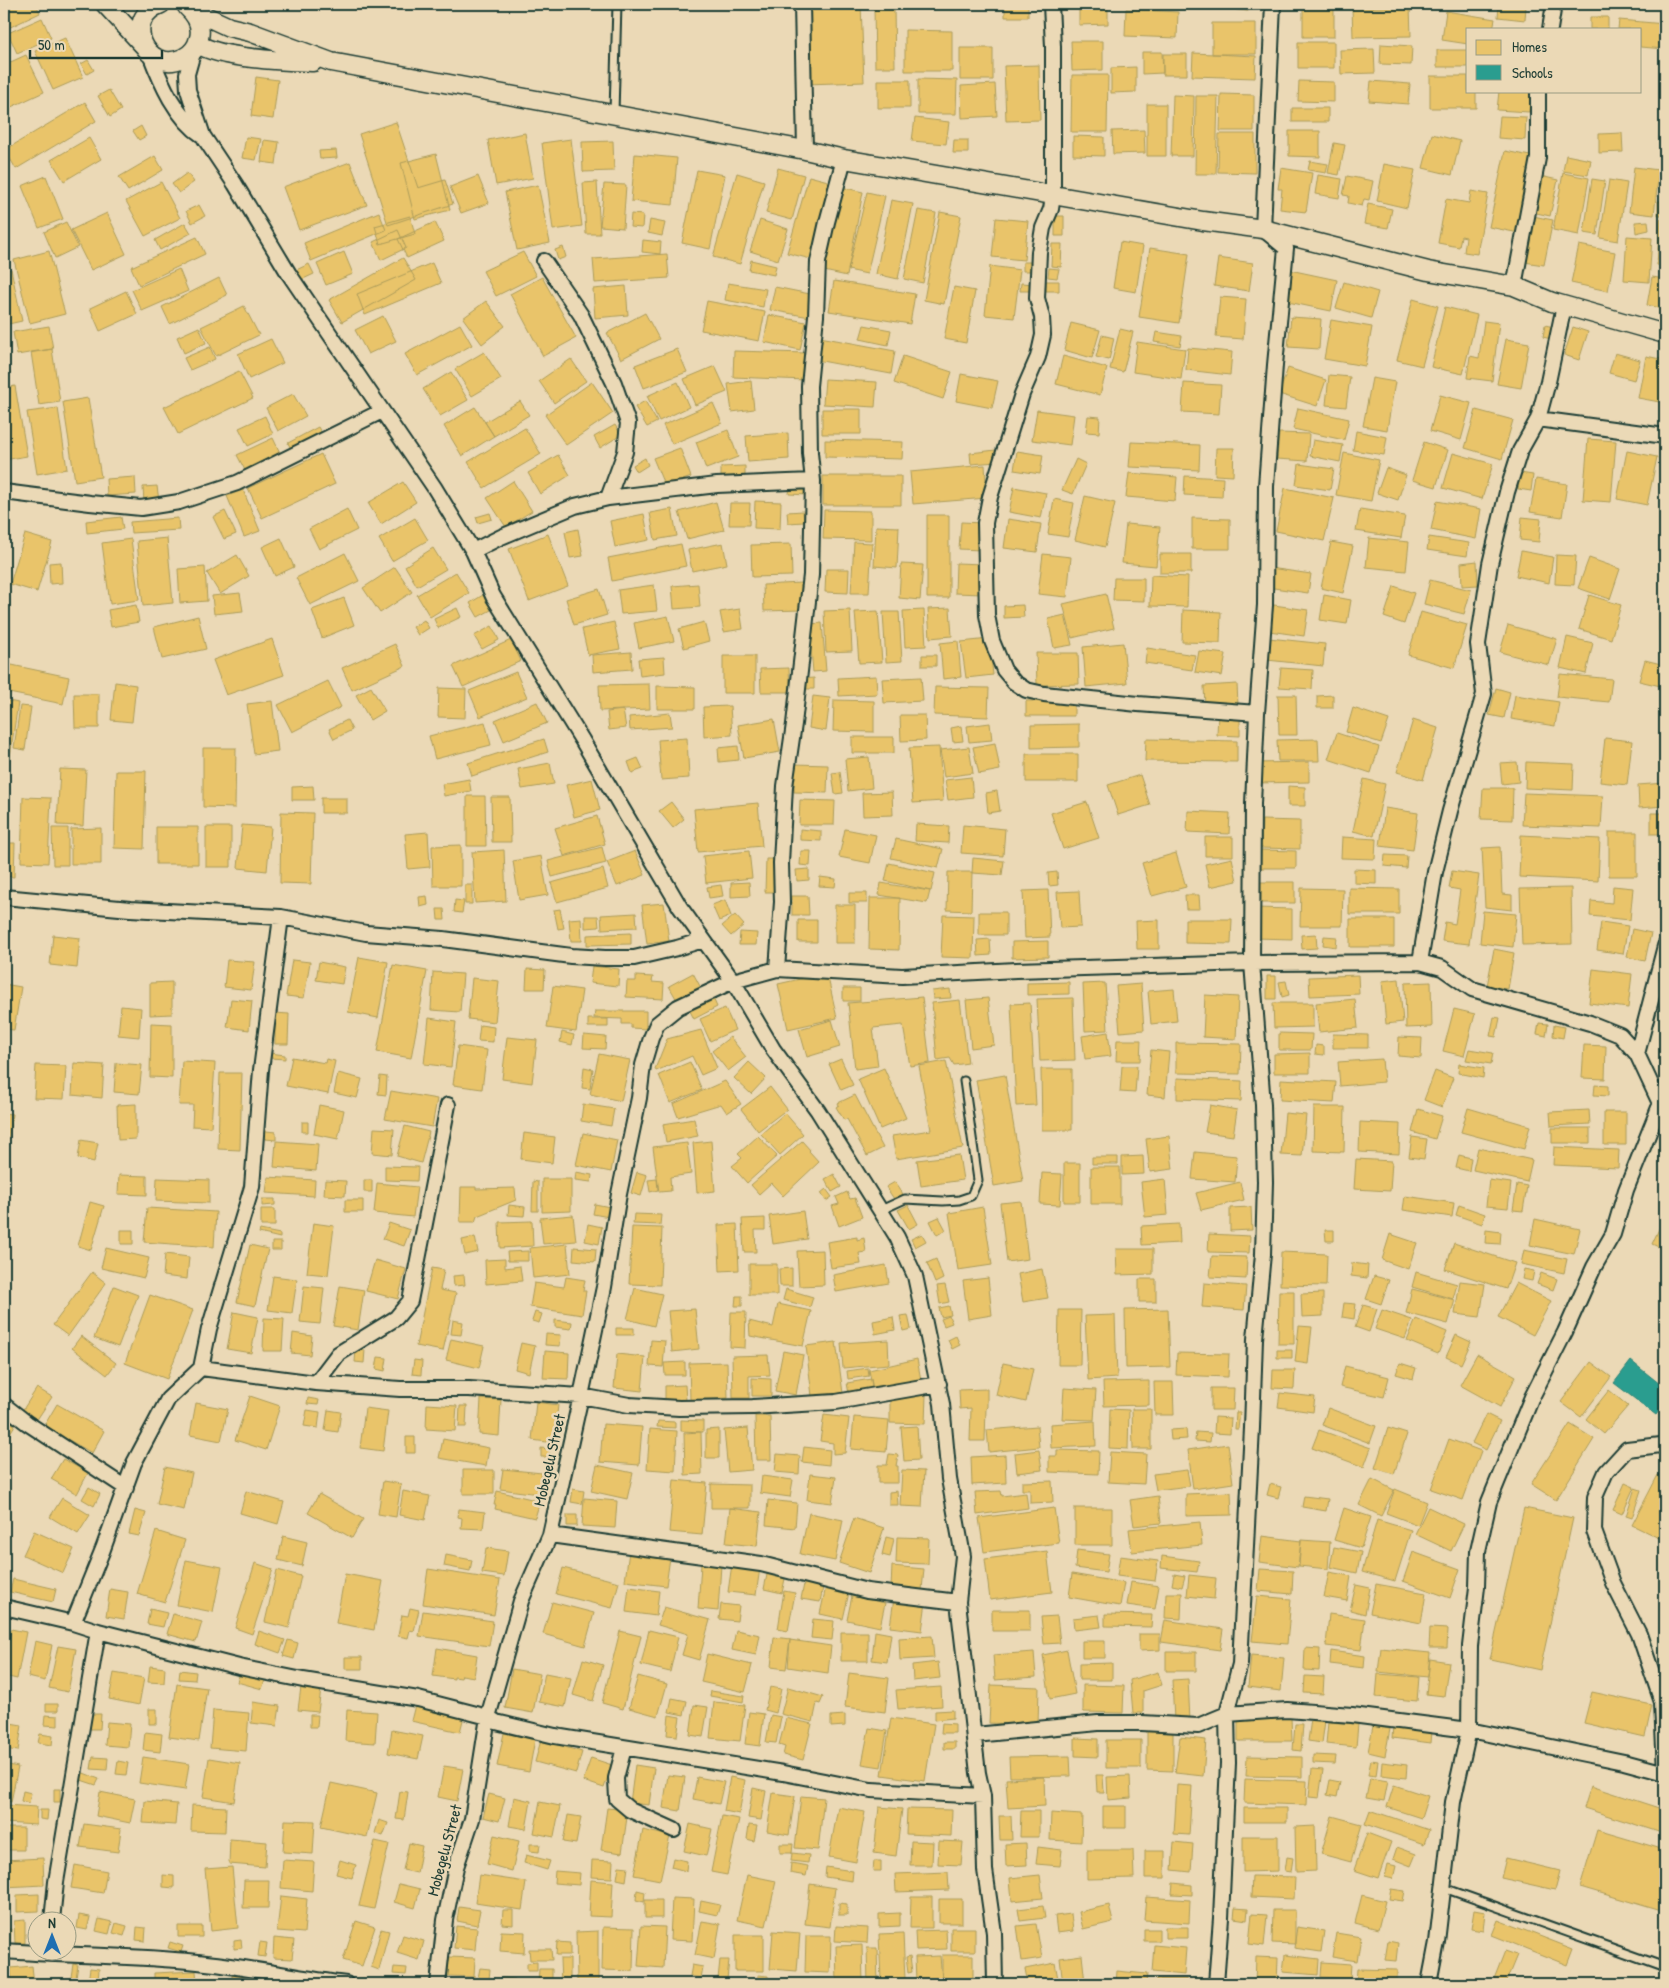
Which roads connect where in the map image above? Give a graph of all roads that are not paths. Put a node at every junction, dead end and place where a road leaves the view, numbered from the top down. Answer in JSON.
{"nodes":[{"id":1,"x":105,"y":4,"type":"edge"},
{"id":2,"x":161,"y":4,"type":"edge"},
{"id":3,"x":617,"y":4,"type":"edge"},
{"id":4,"x":802,"y":4,"type":"edge"},
{"id":5,"x":1051,"y":4,"type":"edge"},
{"id":6,"x":1273,"y":4,"type":"edge"},
{"id":7,"x":1554,"y":4,"type":"edge"},
{"id":8,"x":184,"y":6,"type":"edge"},
{"id":9,"x":1550,"y":28,"type":"edge"},
{"id":10,"x":196,"y":47,"type":"junction"},
{"id":11,"x":147,"y":50,"type":"junction"},
{"id":12,"x":331,"y":62,"type":"junction"},
{"id":13,"x":1538,"y":92,"type":"edge"},
{"id":14,"x":614,"y":116,"type":"junction"},
{"id":15,"x":203,"y":136,"type":"junction"},
{"id":16,"x":805,"y":150,"type":"junction"},
{"id":17,"x":844,"y":159,"type":"junction"},
{"id":18,"x":1053,"y":196,"type":"junction"},
{"id":19,"x":1263,"y":229,"type":"junction"},
{"id":20,"x":544,"y":261,"type":"dead end"},
{"id":21,"x":1514,"y":286,"type":"junction"},
{"id":22,"x":1564,"y":306,"type":"junction"},
{"id":23,"x":1665,"y":334,"type":"edge"},
{"id":24,"x":382,"y":411,"type":"junction"},
{"id":25,"x":1538,"y":419,"type":"junction"},
{"id":26,"x":1665,"y":436,"type":"edge"},
{"id":27,"x":813,"y":481,"type":"junction"},
{"id":28,"x":4,"y":492,"type":"edge"},
{"id":29,"x":608,"y":498,"type":"junction"},
{"id":30,"x":473,"y":551,"type":"junction"},
{"id":31,"x":1257,"y":713,"type":"junction"},
{"id":32,"x":4,"y":896,"type":"edge"},
{"id":33,"x":281,"y":917,"type":"junction"},
{"id":34,"x":704,"y":940,"type":"junction"},
{"id":35,"x":1665,"y":946,"type":"edge"},
{"id":36,"x":1420,"y":962,"type":"junction"},
{"id":37,"x":1252,"y":963,"type":"junction"},
{"id":38,"x":777,"y":969,"type":"junction"},
{"id":39,"x":733,"y":981,"type":"junction"},
{"id":40,"x":1638,"y":1054,"type":"junction"},
{"id":41,"x":964,"y":1081,"type":"dead end"},
{"id":42,"x":448,"y":1105,"type":"dead end"},
{"id":43,"x":1662,"y":1110,"type":"edge"},
{"id":44,"x":881,"y":1210,"type":"junction"},
{"id":45,"x":201,"y":1368,"type":"junction"},
{"id":46,"x":316,"y":1383,"type":"junction"},
{"id":47,"x":939,"y":1384,"type":"junction"},
{"id":48,"x":581,"y":1396,"type":"junction"},
{"id":49,"x":4,"y":1405,"type":"edge"},
{"id":50,"x":1665,"y":1448,"type":"edge"},
{"id":51,"x":126,"y":1488,"type":"junction"},
{"id":52,"x":550,"y":1535,"type":"junction"},
{"id":53,"x":958,"y":1602,"type":"junction"},
{"id":54,"x":4,"y":1607,"type":"edge"},
{"id":55,"x":73,"y":1623,"type":"junction"},
{"id":56,"x":98,"y":1631,"type":"junction"},
{"id":57,"x":1227,"y":1714,"type":"junction"},
{"id":58,"x":488,"y":1717,"type":"junction"},
{"id":59,"x":1469,"y":1730,"type":"junction"},
{"id":60,"x":975,"y":1736,"type":"junction"},
{"id":61,"x":624,"y":1748,"type":"junction"},
{"id":62,"x":1665,"y":1773,"type":"edge"},
{"id":63,"x":983,"y":1796,"type":"junction"},
{"id":64,"x":674,"y":1830,"type":"dead end"},
{"id":65,"x":1444,"y":1888,"type":"junction"},
{"id":66,"x":53,"y":1910,"type":"edge"},
{"id":67,"x":4,"y":1951,"type":"edge"},
{"id":68,"x":28,"y":1952,"type":"edge"},
{"id":69,"x":78,"y":1953,"type":"edge"},
{"id":70,"x":1665,"y":1967,"type":"edge"},
{"id":71,"x":346,"y":1984,"type":"edge"},
{"id":72,"x":438,"y":1984,"type":"edge"},
{"id":73,"x":995,"y":1984,"type":"edge"},
{"id":74,"x":1216,"y":1984,"type":"edge"},
{"id":75,"x":1429,"y":1984,"type":"edge"}],
"edges":[{"from":1,"to":11,"type":"street"},
{"from":2,"to":11,"type":"street"},
{"from":3,"to":14,"type":"lane"},
{"from":4,"to":16,"type":"street"},
{"from":5,"to":18,"type":"street"},
{"from":6,"to":19,"type":"street"},
{"from":7,"to":9,"type":"street"},
{"from":8,"to":10,"type":"street"},
{"from":8,"to":12,"type":"street"},
{"from":10,"to":11,"type":"street"},
{"from":10,"to":12,"type":"street"},
{"from":10,"to":15,"type":"street"},
{"from":11,"to":15,"type":"street"},
{"from":12,"to":14,"type":"street"},
{"from":13,"to":21,"type":"street"},
{"from":14,"to":16,"type":"street"},
{"from":15,"to":24,"type":"street"},
{"from":16,"to":17,"type":"street"},
{"from":17,"to":18,"type":"street"},
{"from":17,"to":27,"type":"street"},
{"from":18,"to":19,"type":"street"},
{"from":18,"to":31,"type":"street"},
{"from":19,"to":21,"type":"street"},
{"from":19,"to":31,"type":"street"},
{"from":20,"to":29,"type":"street"},
{"from":21,"to":22,"type":"street"},
{"from":22,"to":23,"type":"street"},
{"from":22,"to":25,"type":"street"},
{"from":24,"to":28,"type":"street"},
{"from":24,"to":30,"type":"street"},
{"from":25,"to":26,"type":"street"},
{"from":25,"to":36,"type":"street"},
{"from":27,"to":29,"type":"street"},
{"from":27,"to":38,"type":"street"},
{"from":29,"to":30,"type":"street"},
{"from":30,"to":34,"type":"street"},
{"from":31,"to":37,"type":"street"},
{"from":32,"to":33,"type":"street"},
{"from":33,"to":34,"type":"street"},
{"from":33,"to":45,"type":"street"},
{"from":34,"to":39,"type":"street"},
{"from":35,"to":40,"type":"street"},
{"from":36,"to":37,"type":"street","name":"Mobegelu Street"},
{"from":36,"to":40,"type":"street","name":"Mobegelu Street"},
{"from":37,"to":38,"type":"street","name":"Mobegelu Street"},
{"from":37,"to":57,"type":"street"},
{"from":38,"to":39,"type":"street","name":"Mobegelu Street"},
{"from":39,"to":44,"type":"street"},
{"from":39,"to":48,"type":"street","name":"Mobegelu Street"},
{"from":40,"to":43,"type":"street"},
{"from":41,"to":44,"type":"lane"},
{"from":42,"to":46,"type":"street"},
{"from":43,"to":59,"type":"street"},
{"from":44,"to":47,"type":"street"},
{"from":45,"to":46,"type":"street"},
{"from":45,"to":51,"type":"street"},
{"from":46,"to":48,"type":"street"},
{"from":47,"to":48,"type":"street"},
{"from":47,"to":53,"type":"street"},
{"from":48,"to":52,"type":"street","name":"Mobegelu Street"},
{"from":49,"to":51,"type":"street"},
{"from":50,"to":62,"type":"street"},
{"from":51,"to":55,"type":"street"},
{"from":52,"to":53,"type":"street"},
{"from":52,"to":58,"type":"street","name":"Mobegelu Street"},
{"from":53,"to":60,"type":"street"},
{"from":54,"to":55,"type":"street"},
{"from":55,"to":56,"type":"street"},
{"from":56,"to":58,"type":"street"},
{"from":56,"to":66,"type":"street"},
{"from":57,"to":59,"type":"street"},
{"from":57,"to":60,"type":"street"},
{"from":57,"to":74,"type":"street"},
{"from":58,"to":61,"type":"street"},
{"from":58,"to":72,"type":"street","name":"Mobegelu Street"},
{"from":59,"to":62,"type":"street"},
{"from":59,"to":65,"type":"street"},
{"from":60,"to":63,"type":"street"},
{"from":61,"to":63,"type":"street"},
{"from":61,"to":64,"type":"street"},
{"from":63,"to":73,"type":"street"},
{"from":65,"to":70,"type":"lane"},
{"from":65,"to":75,"type":"street"},
{"from":67,"to":68,"type":"street"},
{"from":69,"to":71,"type":"street"}]}
